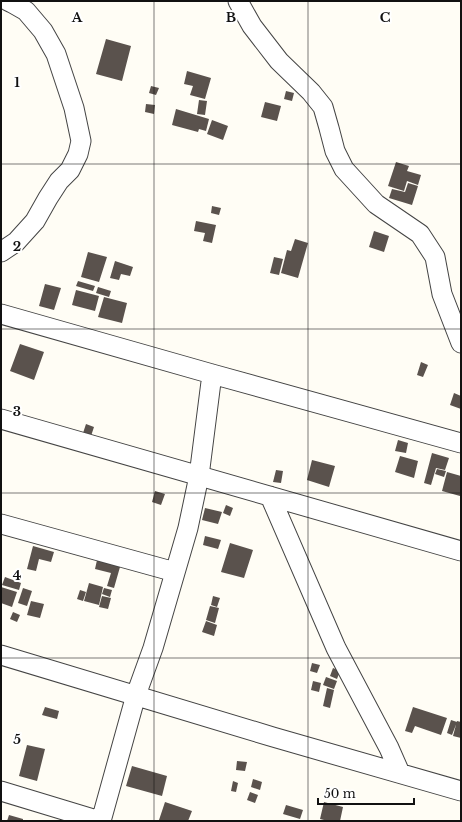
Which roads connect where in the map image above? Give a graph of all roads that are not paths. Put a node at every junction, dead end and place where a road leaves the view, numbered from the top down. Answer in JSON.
{"nodes":[{"id":1,"x":8,"y":1,"type":"edge"},
{"id":2,"x":238,"y":1,"type":"edge"},
{"id":3,"x":1,"y":252,"type":"edge"},
{"id":4,"x":1,"y":314,"type":"edge"},
{"id":5,"x":461,"y":342,"type":"edge"},
{"id":6,"x":212,"y":374,"type":"junction"},
{"id":7,"x":1,"y":419,"type":"edge"},
{"id":8,"x":461,"y":443,"type":"edge"},
{"id":9,"x":199,"y":476,"type":"junction"},
{"id":10,"x":270,"y":496,"type":"junction"},
{"id":11,"x":1,"y":524,"type":"edge"},
{"id":12,"x":461,"y":551,"type":"edge"},
{"id":13,"x":175,"y":572,"type":"junction"},
{"id":14,"x":1,"y":655,"type":"edge"},
{"id":15,"x":136,"y":695,"type":"junction"},
{"id":16,"x":400,"y":773,"type":"junction"},
{"id":17,"x":461,"y":791,"type":"edge"},
{"id":18,"x":1,"y":792,"type":"edge"},
{"id":19,"x":101,"y":821,"type":"edge"}],
"edges":[{"from":1,"to":3,"type":"street"},
{"from":2,"to":5,"type":"street"},
{"from":4,"to":6,"type":"street"},
{"from":6,"to":8,"type":"street"},
{"from":6,"to":9,"type":"street"},
{"from":7,"to":9,"type":"street"},
{"from":9,"to":10,"type":"street"},
{"from":9,"to":13,"type":"street"},
{"from":10,"to":12,"type":"street"},
{"from":10,"to":16,"type":"street"},
{"from":11,"to":13,"type":"street"},
{"from":13,"to":15,"type":"street"},
{"from":14,"to":15,"type":"street"},
{"from":15,"to":16,"type":"street"},
{"from":15,"to":19,"type":"street"},
{"from":16,"to":17,"type":"street"},
{"from":18,"to":19,"type":"street"}]}
